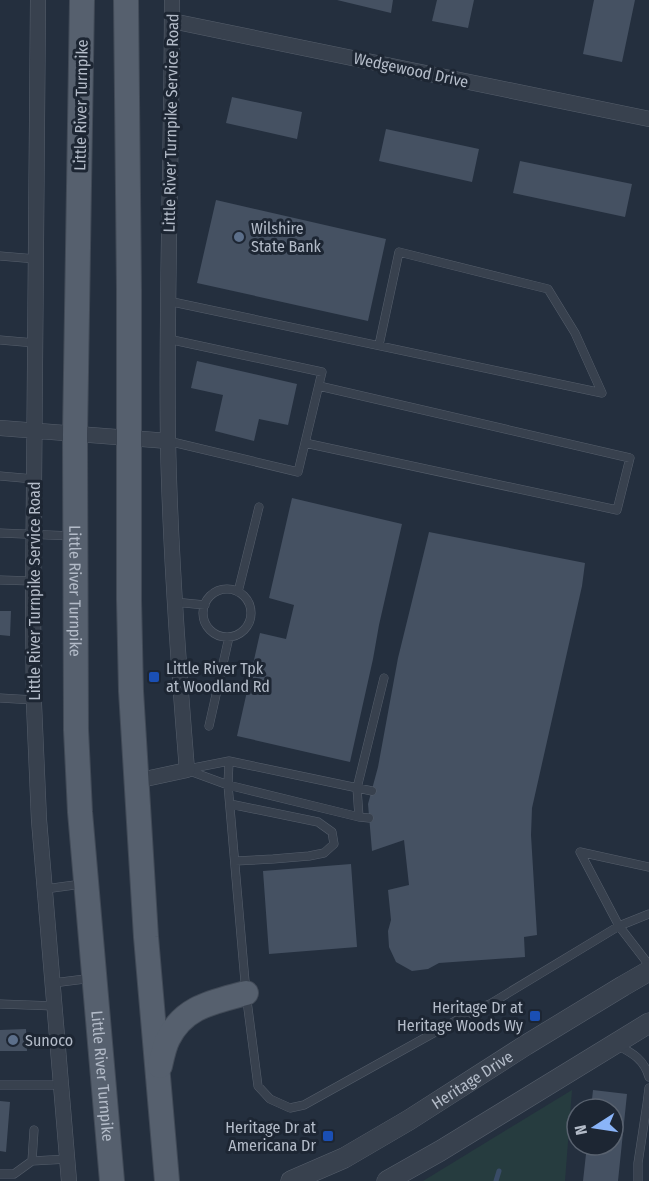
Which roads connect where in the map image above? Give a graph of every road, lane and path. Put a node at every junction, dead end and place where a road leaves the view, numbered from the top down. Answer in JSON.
{"nodes":[{"id":1,"x":38,"y":0,"type":"edge"},
{"id":2,"x":82,"y":0,"type":"edge"},
{"id":3,"x":126,"y":0,"type":"edge"},
{"id":4,"x":172,"y":0,"type":"edge"},
{"id":5,"x":172,"y":21,"type":"junction"},
{"id":6,"x":649,"y":118,"type":"edge"},
{"id":7,"x":0,"y":256,"type":"edge"},
{"id":8,"x":36,"y":259,"type":"junction"},
{"id":9,"x":168,"y":301,"type":"junction"},
{"id":10,"x":168,"y":339,"type":"junction"},
{"id":11,"x":0,"y":340,"type":"edge"},
{"id":12,"x":35,"y":343,"type":"junction"},
{"id":13,"x":379,"y":345,"type":"junction"},
{"id":14,"x":319,"y":386,"type":"junction"},
{"id":15,"x":0,"y":429,"type":"edge"},
{"id":16,"x":34,"y":431,"type":"junction"},
{"id":17,"x":75,"y":435,"type":"junction"},
{"id":18,"x":129,"y":438,"type":"junction"},
{"id":19,"x":168,"y":441,"type":"junction"},
{"id":20,"x":305,"y":443,"type":"junction"},
{"id":21,"x":0,"y":476,"type":"edge"},
{"id":22,"x":34,"y":480,"type":"junction"},
{"id":23,"x":259,"y":507,"type":"dead end"},
{"id":24,"x":0,"y":533,"type":"edge"},
{"id":25,"x":34,"y":535,"type":"junction"},
{"id":26,"x":75,"y":536,"type":"junction"},
{"id":27,"x":0,"y":580,"type":"edge"},
{"id":28,"x":33,"y":580,"type":"junction"},
{"id":29,"x":238,"y":592,"type":"junction"},
{"id":30,"x":174,"y":603,"type":"junction"},
{"id":31,"x":205,"y":604,"type":"junction"},
{"id":32,"x":229,"y":637,"type":"junction"},
{"id":33,"x":384,"y":678,"type":"dead end"},
{"id":34,"x":0,"y":698,"type":"edge"},
{"id":35,"x":34,"y":700,"type":"junction"},
{"id":36,"x":209,"y":726,"type":"dead end"},
{"id":37,"x":229,"y":761,"type":"junction"},
{"id":38,"x":187,"y":770,"type":"junction"},
{"id":39,"x":135,"y":781,"type":"junction"},
{"id":40,"x":228,"y":785,"type":"junction"},
{"id":41,"x":357,"y":788,"type":"junction"},
{"id":42,"x":372,"y":791,"type":"dead end"},
{"id":43,"x":230,"y":804,"type":"junction"},
{"id":44,"x":359,"y":817,"type":"junction"},
{"id":45,"x":369,"y":818,"type":"dead end"},
{"id":46,"x":235,"y":861,"type":"junction"},
{"id":47,"x":649,"y":867,"type":"edge"},
{"id":48,"x":86,"y":883,"type":"junction"},
{"id":49,"x":45,"y":889,"type":"junction"},
{"id":50,"x":649,"y":914,"type":"edge"},
{"id":51,"x":619,"y":926,"type":"junction"},
{"id":52,"x":649,"y":965,"type":"edge"},
{"id":53,"x":649,"y":971,"type":"edge"},
{"id":54,"x":94,"y":977,"type":"junction"},
{"id":55,"x":53,"y":982,"type":"junction"},
{"id":56,"x":246,"y":993,"type":"junction"},
{"id":57,"x":0,"y":1004,"type":"edge"},
{"id":58,"x":55,"y":1006,"type":"junction"},
{"id":59,"x":649,"y":1023,"type":"edge"},
{"id":60,"x":615,"y":1044,"type":"junction"},
{"id":61,"x":157,"y":1074,"type":"junction"},
{"id":62,"x":649,"y":1077,"type":"edge"},
{"id":63,"x":0,"y":1085,"type":"edge"},
{"id":64,"x":62,"y":1085,"type":"junction"},
{"id":65,"x":649,"y":1088,"type":"edge"},
{"id":66,"x":648,"y":1103,"type":"edge"},
{"id":67,"x":34,"y":1130,"type":"dead end"},
{"id":68,"x":68,"y":1159,"type":"junction"},
{"id":69,"x":32,"y":1161,"type":"junction"},
{"id":70,"x":0,"y":1174,"type":"edge"},
{"id":71,"x":69,"y":1181,"type":"edge"},
{"id":72,"x":112,"y":1181,"type":"edge"},
{"id":73,"x":167,"y":1181,"type":"edge"},
{"id":74,"x":291,"y":1181,"type":"edge"},
{"id":75,"x":387,"y":1181,"type":"edge"},
{"id":76,"x":638,"y":1181,"type":"edge"}],
"edges":[{"from":1,"to":8,"type":"street","name":"Little River Turnpike Service Road"},
{"from":2,"to":17,"type":"main road","name":"Little River Turnpike"},
{"from":3,"to":18,"type":"main road"},
{"from":4,"to":5,"type":"street","name":"Little River Turnpike Service Road"},
{"from":5,"to":6,"type":"street","name":"Wedgewood Drive"},
{"from":5,"to":9,"type":"street","name":"Little River Turnpike Service Road"},
{"from":7,"to":8,"type":"lane"},
{"from":8,"to":12,"type":"street","name":"Little River Turnpike Service Road"},
{"from":9,"to":10,"type":"street","name":"Little River Turnpike Service Road"},
{"from":9,"to":13,"type":"lane"},
{"from":10,"to":14,"type":"lane"},
{"from":10,"to":19,"type":"street","name":"Little River Turnpike Service Road"},
{"from":11,"to":12,"type":"lane"},
{"from":12,"to":16,"type":"street","name":"Little River Turnpike Service Road"},
{"from":13,"to":13,"type":"lane"},
{"from":14,"to":20,"type":"lane"},
{"from":14,"to":20,"type":"lane"},
{"from":15,"to":16,"type":"street"},
{"from":16,"to":17,"type":"street"},
{"from":16,"to":22,"type":"street","name":"Little River Turnpike Service Road"},
{"from":17,"to":18,"type":"street"},
{"from":17,"to":26,"type":"main road","name":"Little River Turnpike"},
{"from":18,"to":19,"type":"street"},
{"from":18,"to":39,"type":"main road"},
{"from":19,"to":20,"type":"lane"},
{"from":19,"to":30,"type":"street","name":"Little River Turnpike Service Road"},
{"from":21,"to":22,"type":"lane"},
{"from":22,"to":25,"type":"street","name":"Little River Turnpike Service Road"},
{"from":23,"to":29,"type":"lane"},
{"from":24,"to":25,"type":"lane"},
{"from":25,"to":26,"type":"lane"},
{"from":25,"to":28,"type":"street","name":"Little River Turnpike Service Road"},
{"from":26,"to":48,"type":"main road","name":"Little River Turnpike"},
{"from":27,"to":28,"type":"lane"},
{"from":28,"to":35,"type":"street","name":"Little River Turnpike Service Road"},
{"from":29,"to":31,"type":"lane"},
{"from":29,"to":32,"type":"lane"},
{"from":30,"to":31,"type":"lane"},
{"from":30,"to":38,"type":"street","name":"Little River Turnpike Service Road"},
{"from":31,"to":32,"type":"lane"},
{"from":32,"to":36,"type":"lane"},
{"from":33,"to":41,"type":"lane"},
{"from":34,"to":35,"type":"lane"},
{"from":35,"to":49,"type":"street","name":"Little River Turnpike Service Road"},
{"from":37,"to":38,"type":"lane"},
{"from":37,"to":40,"type":"lane"},
{"from":37,"to":41,"type":"lane"},
{"from":38,"to":39,"type":"street"},
{"from":38,"to":40,"type":"lane"},
{"from":39,"to":61,"type":"main road"},
{"from":40,"to":43,"type":"lane"},
{"from":40,"to":44,"type":"lane"},
{"from":41,"to":42,"type":"lane"},
{"from":41,"to":44,"type":"lane"},
{"from":43,"to":46,"type":"lane"},
{"from":43,"to":46,"type":"lane"},
{"from":44,"to":45,"type":"lane"},
{"from":46,"to":56,"type":"lane"},
{"from":47,"to":51,"type":"lane"},
{"from":48,"to":49,"type":"lane"},
{"from":48,"to":54,"type":"main road","name":"Little River Turnpike"},
{"from":49,"to":55,"type":"street","name":"Little River Turnpike Service Road"},
{"from":50,"to":51,"type":"lane"},
{"from":51,"to":52,"type":"lane"},
{"from":51,"to":56,"type":"lane"},
{"from":53,"to":74,"type":"street","name":"Heritage Drive"},
{"from":54,"to":55,"type":"lane"},
{"from":54,"to":72,"type":"main road","name":"Little River Turnpike"},
{"from":55,"to":58,"type":"street","name":"Little River Turnpike Service Road"},
{"from":56,"to":61,"type":"main road"},
{"from":57,"to":58,"type":"lane"},
{"from":58,"to":64,"type":"street","name":"Little River Turnpike Service Road"},
{"from":59,"to":60,"type":"street"},
{"from":60,"to":62,"type":"lane"},
{"from":60,"to":75,"type":"street"},
{"from":61,"to":73,"type":"main road"},
{"from":63,"to":64,"type":"lane"},
{"from":64,"to":68,"type":"street","name":"Little River Turnpike Service Road"},
{"from":65,"to":66,"type":"lane"},
{"from":66,"to":76,"type":"lane"},
{"from":67,"to":69,"type":"lane"},
{"from":68,"to":69,"type":"lane"},
{"from":68,"to":71,"type":"street","name":"Little River Turnpike Service Road"},
{"from":69,"to":70,"type":"lane"}]}
